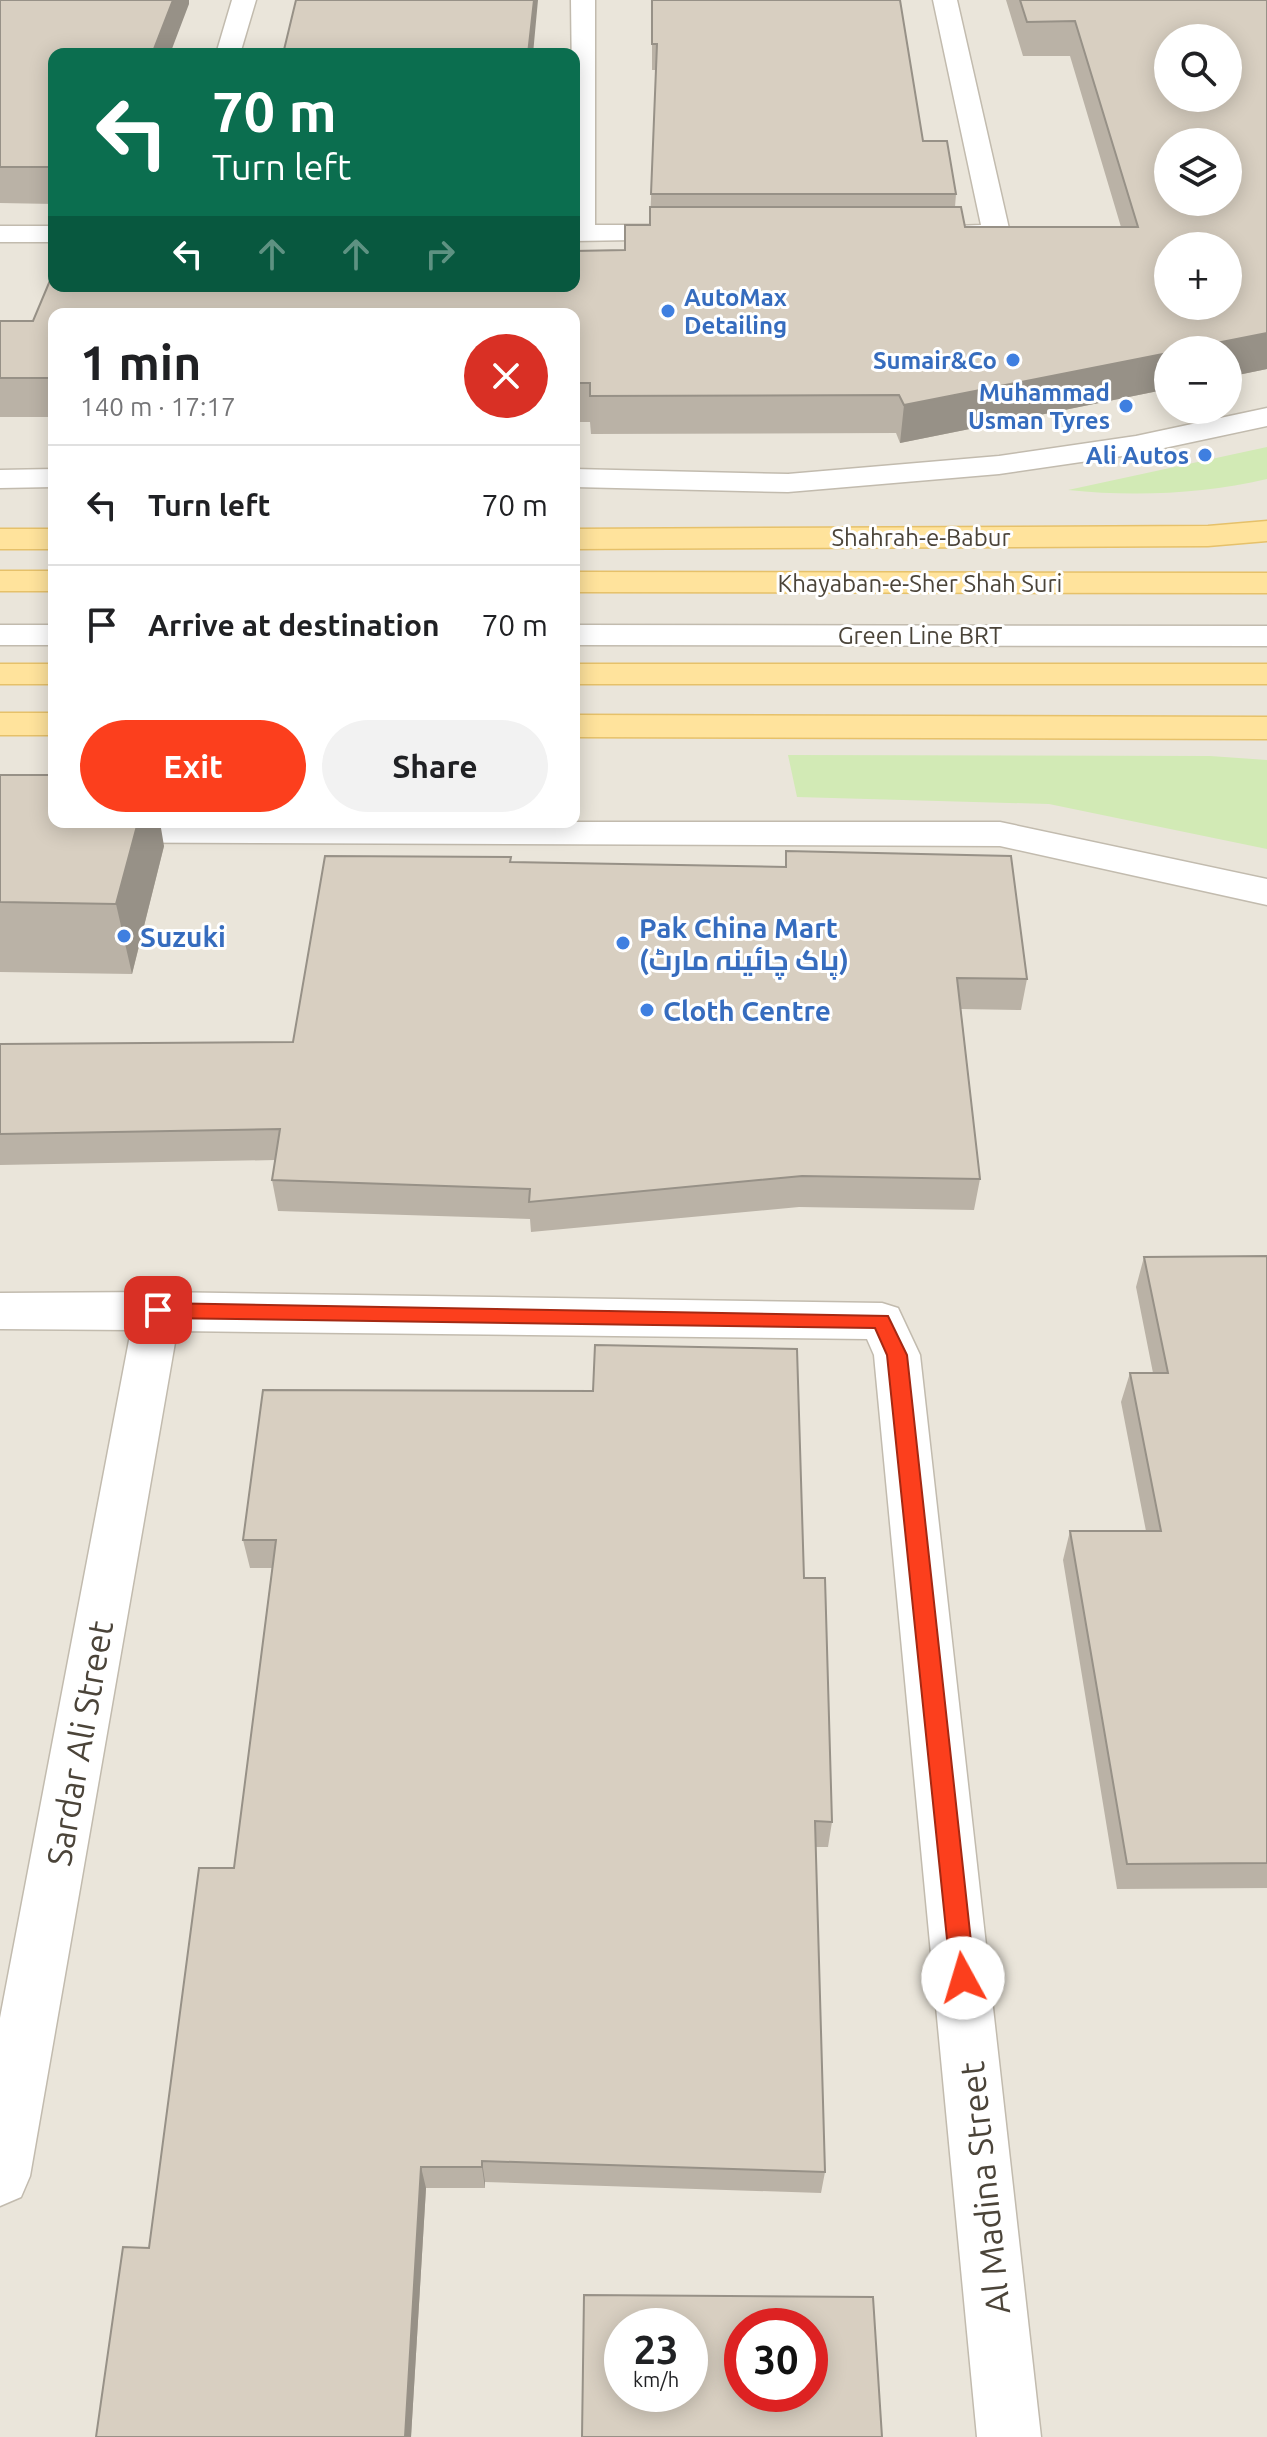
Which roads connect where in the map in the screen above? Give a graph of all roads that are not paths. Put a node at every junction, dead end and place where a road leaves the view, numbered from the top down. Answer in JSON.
{"nodes":[{"id":1,"x":244,"y":0,"type":"edge"},
{"id":2,"x":583,"y":0,"type":"edge"},
{"id":3,"x":945,"y":0,"type":"edge"},
{"id":4,"x":230,"y":48,"type":"edge"},
{"id":5,"x":580,"y":140,"type":"edge"},
{"id":6,"x":580,"y":233,"type":"edge"},
{"id":7,"x":709,"y":233,"type":"edge"},
{"id":8,"x":916,"y":233,"type":"edge"},
{"id":9,"x":0,"y":234,"type":"edge"},
{"id":10,"x":48,"y":234,"type":"edge"},
{"id":11,"x":1267,"y":417,"type":"edge"},
{"id":12,"x":48,"y":478,"type":"edge"},
{"id":13,"x":580,"y":478,"type":"edge"},
{"id":14,"x":0,"y":479,"type":"edge"},
{"id":15,"x":1267,"y":531,"type":"edge"},
{"id":16,"x":0,"y":539,"type":"edge"},
{"id":17,"x":48,"y":539,"type":"edge"},
{"id":18,"x":580,"y":539,"type":"edge"},
{"id":19,"x":0,"y":581,"type":"edge"},
{"id":20,"x":48,"y":581,"type":"edge"},
{"id":21,"x":580,"y":582,"type":"edge"},
{"id":22,"x":1267,"y":583,"type":"edge"},
{"id":23,"x":0,"y":635,"type":"edge"},
{"id":24,"x":48,"y":635,"type":"edge"},
{"id":25,"x":580,"y":635,"type":"edge"},
{"id":26,"x":1267,"y":636,"type":"edge"},
{"id":27,"x":0,"y":674,"type":"edge"},
{"id":28,"x":48,"y":674,"type":"edge"},
{"id":29,"x":580,"y":674,"type":"edge"},
{"id":30,"x":1267,"y":674,"type":"edge"},
{"id":31,"x":0,"y":724,"type":"edge"},
{"id":32,"x":48,"y":724,"type":"edge"},
{"id":33,"x":580,"y":726,"type":"edge"},
{"id":34,"x":1267,"y":728,"type":"edge"},
{"id":35,"x":0,"y":830,"type":"edge"},
{"id":36,"x":1267,"y":892,"type":"edge"},
{"id":37,"x":158,"y":1310,"type":"junction"},
{"id":38,"x":0,"y":1311,"type":"edge"},
{"id":39,"x":0,"y":2176,"type":"edge"},
{"id":40,"x":1009,"y":2437,"type":"edge"}],
"edges":[{"from":1,"to":4,"type":"street"},
{"from":2,"to":5,"type":"street"},
{"from":3,"to":8,"type":"street"},
{"from":6,"to":7,"type":"street"},
{"from":9,"to":10,"type":"street"},
{"from":11,"to":13,"type":"street"},
{"from":12,"to":14,"type":"street"},
{"from":15,"to":18,"type":"main road","name":"Shahrah-e-Babur"},
{"from":16,"to":17,"type":"main road"},
{"from":19,"to":20,"type":"main road"},
{"from":21,"to":22,"type":"main road","name":"Khayaban-e-Sher Shah Suri"},
{"from":23,"to":24,"type":"street"},
{"from":25,"to":26,"type":"street","name":"Green Line BRT"},
{"from":27,"to":28,"type":"main road"},
{"from":29,"to":30,"type":"main road"},
{"from":31,"to":32,"type":"main road"},
{"from":33,"to":34,"type":"main road"},
{"from":35,"to":36,"type":"street"},
{"from":37,"to":38,"type":"street"},
{"from":37,"to":39,"type":"street","name":"Sardar Ali Street"},
{"from":37,"to":40,"type":"street","name":"Al Madina Street"}]}
